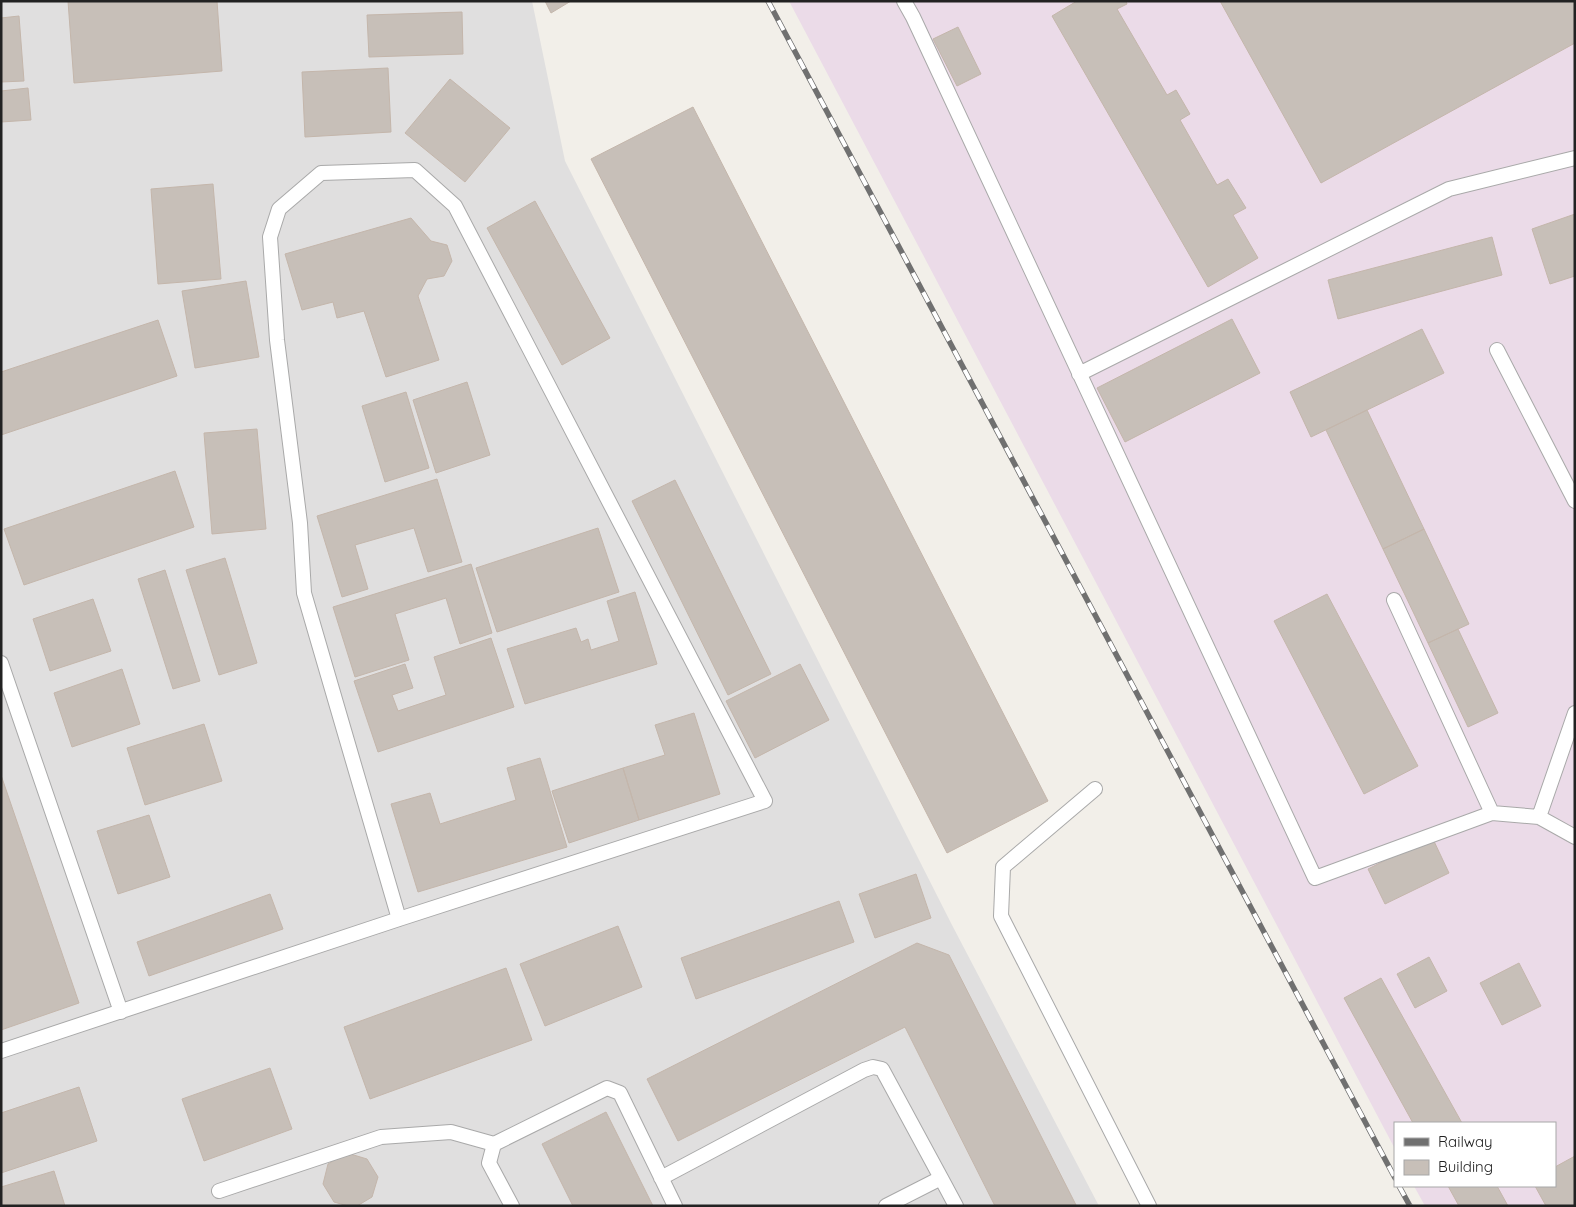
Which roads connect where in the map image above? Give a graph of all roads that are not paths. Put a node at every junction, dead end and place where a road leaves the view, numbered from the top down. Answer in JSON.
{"nodes":[{"id":1,"x":904,"y":1,"type":"edge"},
{"id":2,"x":1575,"y":158,"type":"edge"},
{"id":3,"x":1497,"y":350,"type":"dead end"},
{"id":4,"x":1079,"y":374,"type":"junction"},
{"id":5,"x":1575,"y":501,"type":"edge"},
{"id":6,"x":1394,"y":600,"type":"dead end"},
{"id":7,"x":1,"y":663,"type":"edge"},
{"id":8,"x":1575,"y":713,"type":"edge"},
{"id":9,"x":1095,"y":789,"type":"dead end"},
{"id":10,"x":1492,"y":813,"type":"junction"},
{"id":11,"x":1539,"y":817,"type":"junction"},
{"id":12,"x":1575,"y":837,"type":"edge"},
{"id":13,"x":400,"y":920,"type":"junction"},
{"id":14,"x":121,"y":1012,"type":"junction"},
{"id":15,"x":1,"y":1051,"type":"edge"},
{"id":16,"x":494,"y":1144,"type":"junction"},
{"id":17,"x":661,"y":1178,"type":"junction"},
{"id":18,"x":941,"y":1178,"type":"junction"},
{"id":19,"x":219,"y":1191,"type":"dead end"},
{"id":20,"x":512,"y":1206,"type":"edge"},
{"id":21,"x":674,"y":1206,"type":"edge"},
{"id":22,"x":886,"y":1206,"type":"edge"},
{"id":23,"x":956,"y":1206,"type":"edge"},
{"id":24,"x":1149,"y":1206,"type":"edge"}],
"edges":[{"from":1,"to":4,"type":"lane"},
{"from":2,"to":4,"type":"lane"},
{"from":3,"to":5,"type":"lane"},
{"from":4,"to":10,"type":"lane"},
{"from":6,"to":10,"type":"lane"},
{"from":7,"to":14,"type":"lane"},
{"from":8,"to":11,"type":"lane"},
{"from":9,"to":24,"type":"lane"},
{"from":10,"to":11,"type":"lane"},
{"from":11,"to":12,"type":"lane"},
{"from":13,"to":13,"type":"lane"},
{"from":13,"to":14,"type":"lane"},
{"from":14,"to":15,"type":"lane"},
{"from":16,"to":17,"type":"lane"},
{"from":16,"to":19,"type":"lane"},
{"from":16,"to":20,"type":"lane"},
{"from":17,"to":18,"type":"lane"},
{"from":17,"to":21,"type":"lane"},
{"from":18,"to":22,"type":"lane"},
{"from":18,"to":23,"type":"lane"}]}
